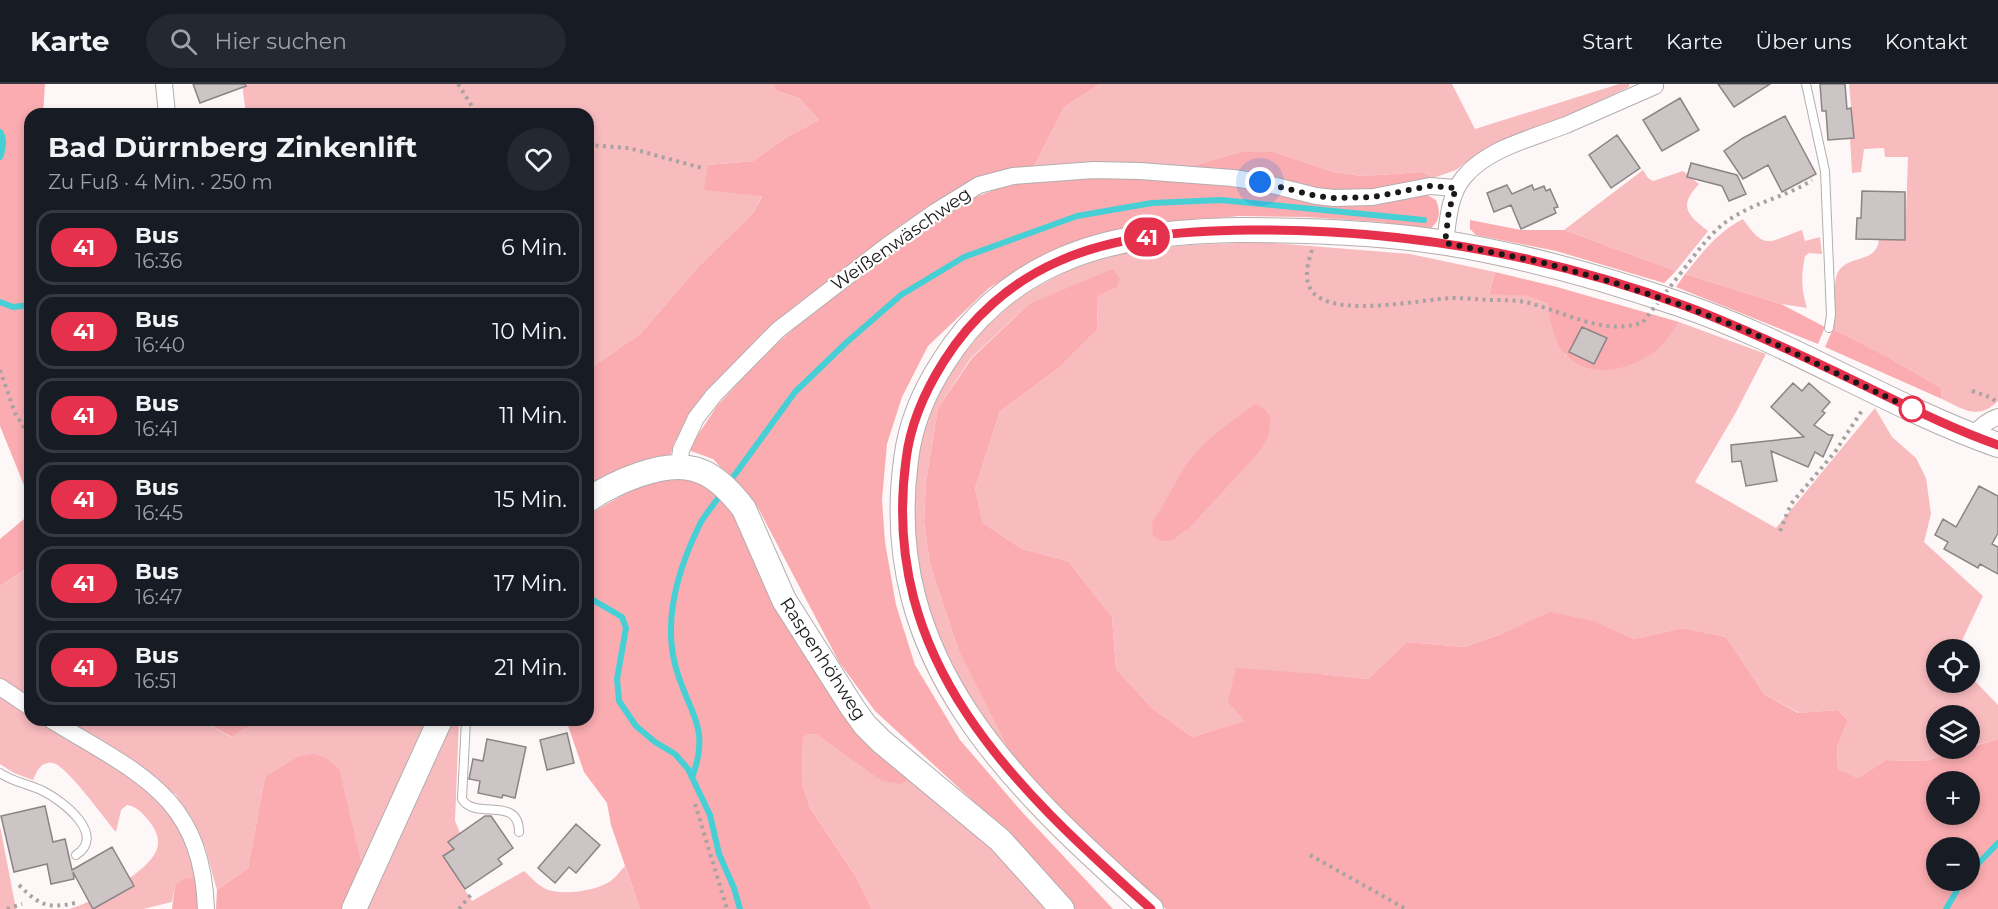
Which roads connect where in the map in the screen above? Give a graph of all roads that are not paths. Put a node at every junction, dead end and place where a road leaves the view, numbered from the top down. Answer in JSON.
{"nodes":[{"id":1,"x":164,"y":84,"type":"edge"},
{"id":2,"x":1806,"y":84,"type":"edge"},
{"id":3,"x":1656,"y":85,"type":"edge"},
{"id":4,"x":166,"y":108,"type":"edge"},
{"id":5,"x":1456,"y":188,"type":"junction"},
{"id":6,"x":1445,"y":243,"type":"junction"},
{"id":7,"x":1829,"y":328,"type":"dead end"},
{"id":8,"x":1998,"y":417,"type":"edge"},
{"id":9,"x":1973,"y":436,"type":"junction"},
{"id":10,"x":1998,"y":445,"type":"edge"},
{"id":11,"x":679,"y":467,"type":"junction"},
{"id":12,"x":594,"y":493,"type":"edge"},
{"id":13,"x":0,"y":687,"type":"edge"},
{"id":14,"x":24,"y":703,"type":"edge"},
{"id":15,"x":61,"y":726,"type":"edge"},
{"id":16,"x":437,"y":726,"type":"edge"},
{"id":17,"x":466,"y":726,"type":"edge"},
{"id":18,"x":0,"y":773,"type":"edge"},
{"id":19,"x":519,"y":832,"type":"dead end"},
{"id":20,"x":76,"y":855,"type":"dead end"},
{"id":21,"x":206,"y":909,"type":"edge"},
{"id":22,"x":354,"y":909,"type":"edge"},
{"id":23,"x":1062,"y":909,"type":"edge"},
{"id":24,"x":1151,"y":909,"type":"edge"}],
"edges":[{"from":1,"to":4,"type":"street"},
{"from":2,"to":7,"type":"lane"},
{"from":3,"to":5,"type":"street"},
{"from":5,"to":6,"type":"street"},
{"from":5,"to":11,"type":"street","name":"Weißenwäschweg"},
{"from":6,"to":9,"type":"main road"},
{"from":6,"to":24,"type":"main road"},
{"from":8,"to":9,"type":"street"},
{"from":9,"to":10,"type":"main road"},
{"from":11,"to":12,"type":"main road","name":"Raspenhöhweg"},
{"from":11,"to":23,"type":"main road","name":"Raspenhöhweg"},
{"from":13,"to":14,"type":"street"},
{"from":15,"to":21,"type":"street"},
{"from":16,"to":22,"type":"main road"},
{"from":17,"to":19,"type":"lane"},
{"from":18,"to":20,"type":"lane"}]}
